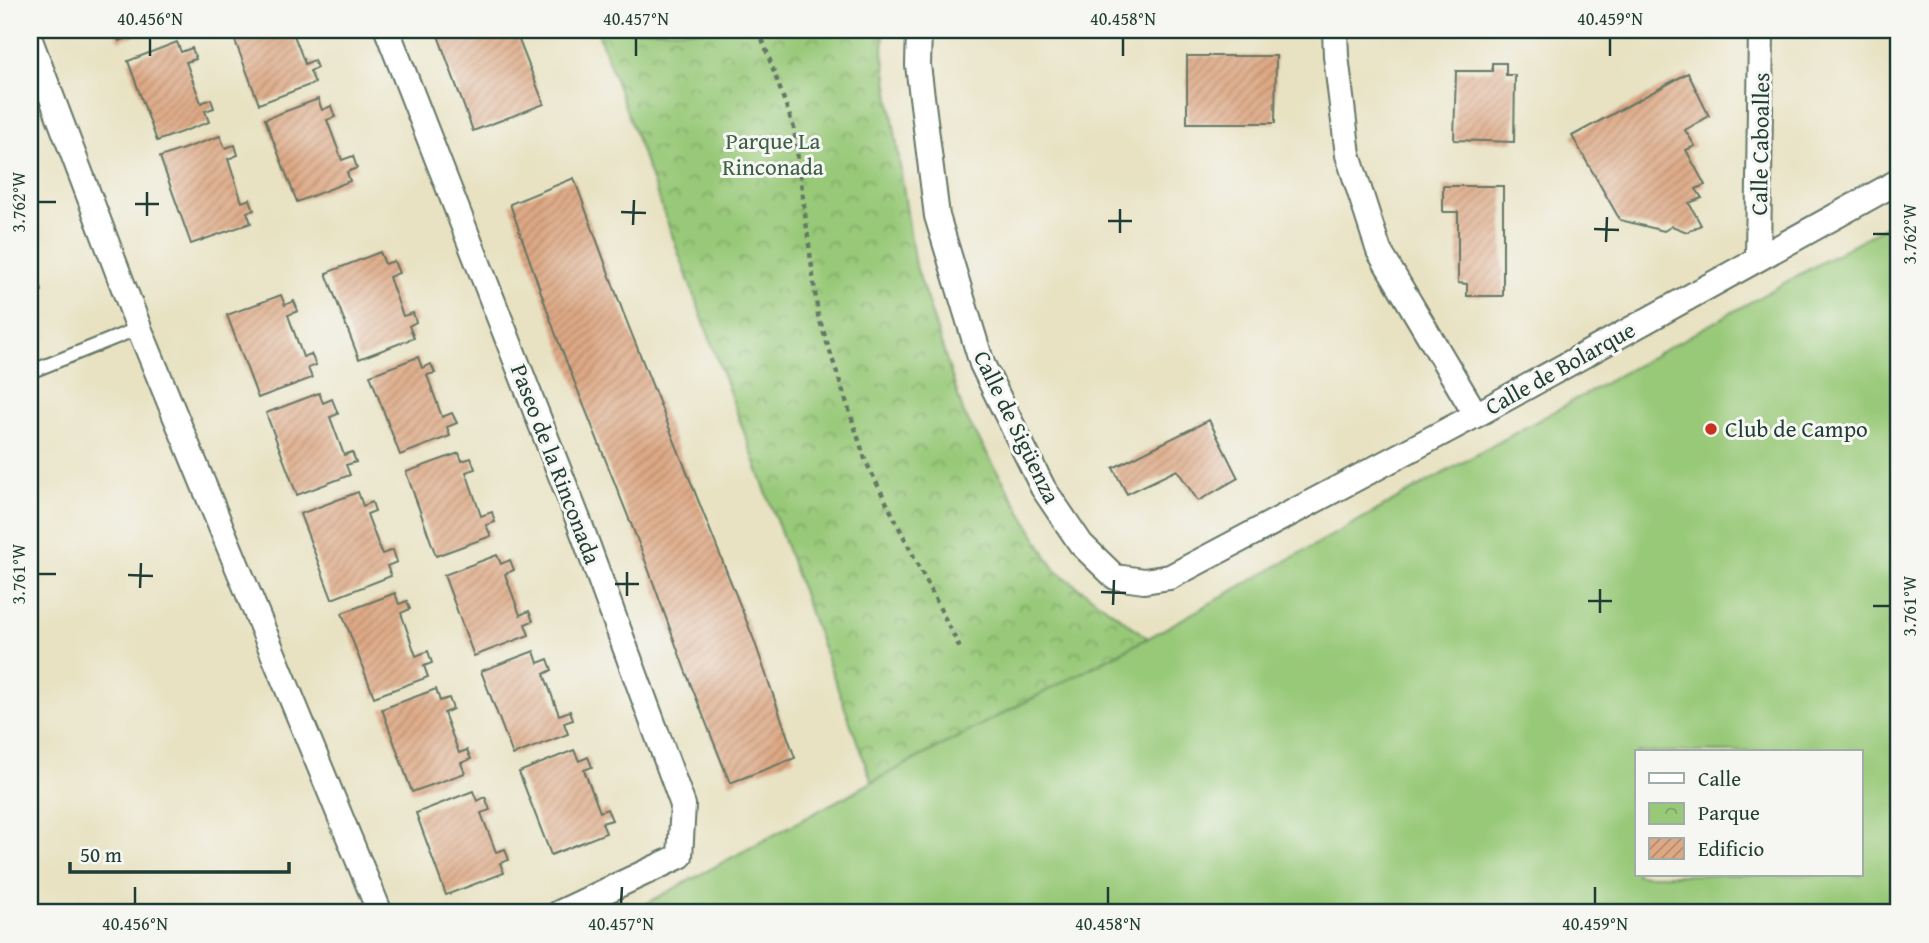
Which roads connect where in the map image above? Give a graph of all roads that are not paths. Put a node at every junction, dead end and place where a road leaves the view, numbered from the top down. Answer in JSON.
{"nodes":[{"id":1,"x":387,"y":30,"type":"edge"},
{"id":2,"x":919,"y":30,"type":"edge"},
{"id":3,"x":1335,"y":30,"type":"edge"},
{"id":4,"x":1761,"y":30,"type":"edge"},
{"id":5,"x":30,"y":40,"type":"edge"},
{"id":6,"x":1899,"y":181,"type":"edge"},
{"id":7,"x":1758,"y":258,"type":"junction"},
{"id":8,"x":139,"y":328,"type":"junction"},
{"id":9,"x":30,"y":372,"type":"edge"},
{"id":10,"x":1476,"y":415,"type":"junction"},
{"id":11,"x":380,"y":913,"type":"edge"},
{"id":12,"x":559,"y":913,"type":"edge"}],
"edges":[{"from":1,"to":12,"type":"street","name":"Paseo de la Rinconada"},
{"from":2,"to":10,"type":"street","name":"Calle de Sigüenza"},
{"from":3,"to":10,"type":"street","name":"Calle de Bolarque"},
{"from":4,"to":7,"type":"street","name":"Calle Caboalles"},
{"from":5,"to":8,"type":"street"},
{"from":6,"to":7,"type":"street","name":"Calle de Bolarque"},
{"from":7,"to":10,"type":"street","name":"Calle de Bolarque"},
{"from":8,"to":9,"type":"lane"},
{"from":8,"to":11,"type":"street"}]}
